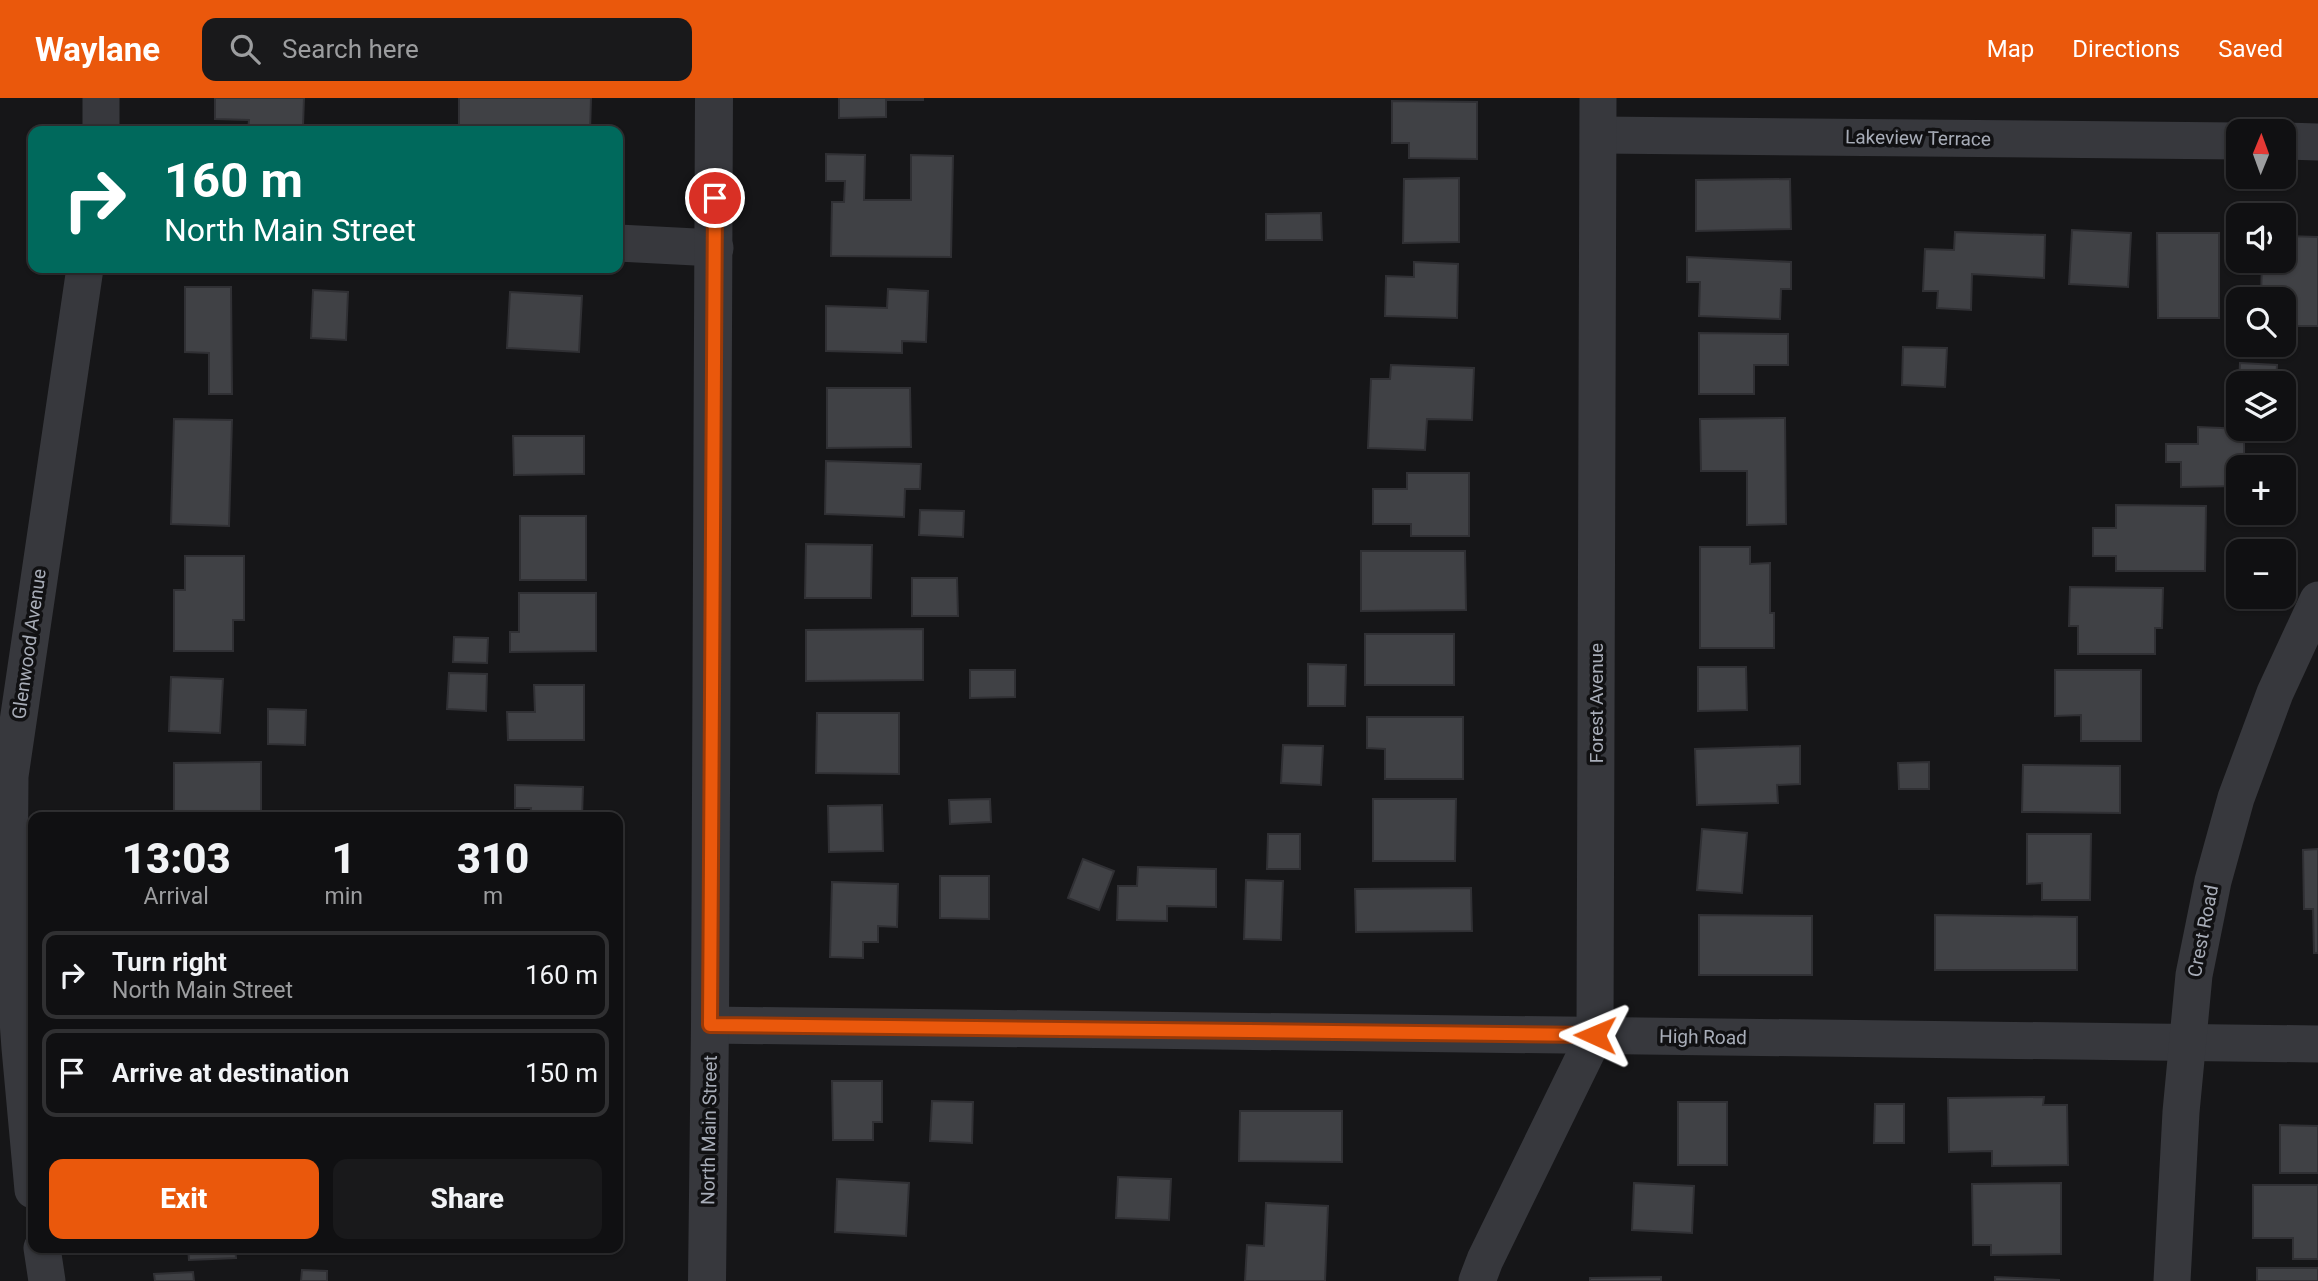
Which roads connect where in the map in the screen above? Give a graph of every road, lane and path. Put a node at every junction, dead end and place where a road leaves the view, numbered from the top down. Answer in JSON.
{"nodes":[{"id":1,"x":101,"y":98,"type":"edge"},
{"id":2,"x":714,"y":98,"type":"edge"},
{"id":3,"x":1598,"y":98,"type":"edge"},
{"id":4,"x":101,"y":126,"type":"edge"},
{"id":5,"x":1599,"y":135,"type":"junction"},
{"id":6,"x":2226,"y":141,"type":"edge"},
{"id":7,"x":2296,"y":141,"type":"edge"},
{"id":8,"x":2318,"y":142,"type":"edge"},
{"id":9,"x":623,"y":243,"type":"edge"},
{"id":10,"x":715,"y":248,"type":"junction"},
{"id":11,"x":84,"y":273,"type":"edge"},
{"id":12,"x":2318,"y":600,"type":"edge"},
{"id":13,"x":5,"y":779,"type":"edge"},
{"id":14,"x":710,"y":1025,"type":"junction"},
{"id":15,"x":1595,"y":1035,"type":"junction"},
{"id":16,"x":2188,"y":1043,"type":"junction"},
{"id":17,"x":2318,"y":1044,"type":"edge"},
{"id":18,"x":28,"y":1135,"type":"edge"},
{"id":19,"x":43,"y":1253,"type":"edge"},
{"id":20,"x":47,"y":1281,"type":"edge"},
{"id":21,"x":707,"y":1281,"type":"edge"},
{"id":22,"x":1477,"y":1281,"type":"edge"},
{"id":23,"x":2172,"y":1281,"type":"edge"}],
"edges":[{"from":1,"to":4,"type":"street"},
{"from":2,"to":10,"type":"street","name":"North Main Street"},
{"from":3,"to":5,"type":"street","name":"Forest Avenue"},
{"from":5,"to":6,"type":"street","name":"Lakeview Terrace"},
{"from":5,"to":15,"type":"street","name":"Forest Avenue"},
{"from":7,"to":8,"type":"street"},
{"from":9,"to":10,"type":"street"},
{"from":10,"to":14,"type":"street","name":"North Main Street"},
{"from":11,"to":13,"type":"street","name":"Glenwood Avenue"},
{"from":12,"to":16,"type":"street","name":"Crest Road"},
{"from":13,"to":18,"type":"street","name":"Glenwood Avenue"},
{"from":14,"to":15,"type":"street","name":"High Road"},
{"from":14,"to":21,"type":"street","name":"North Main Street"},
{"from":15,"to":16,"type":"street","name":"High Road"},
{"from":15,"to":22,"type":"street","name":"Forest Avenue"},
{"from":16,"to":17,"type":"street","name":"High Road"},
{"from":16,"to":23,"type":"street","name":"Crest Road"},
{"from":19,"to":20,"type":"street"}]}
